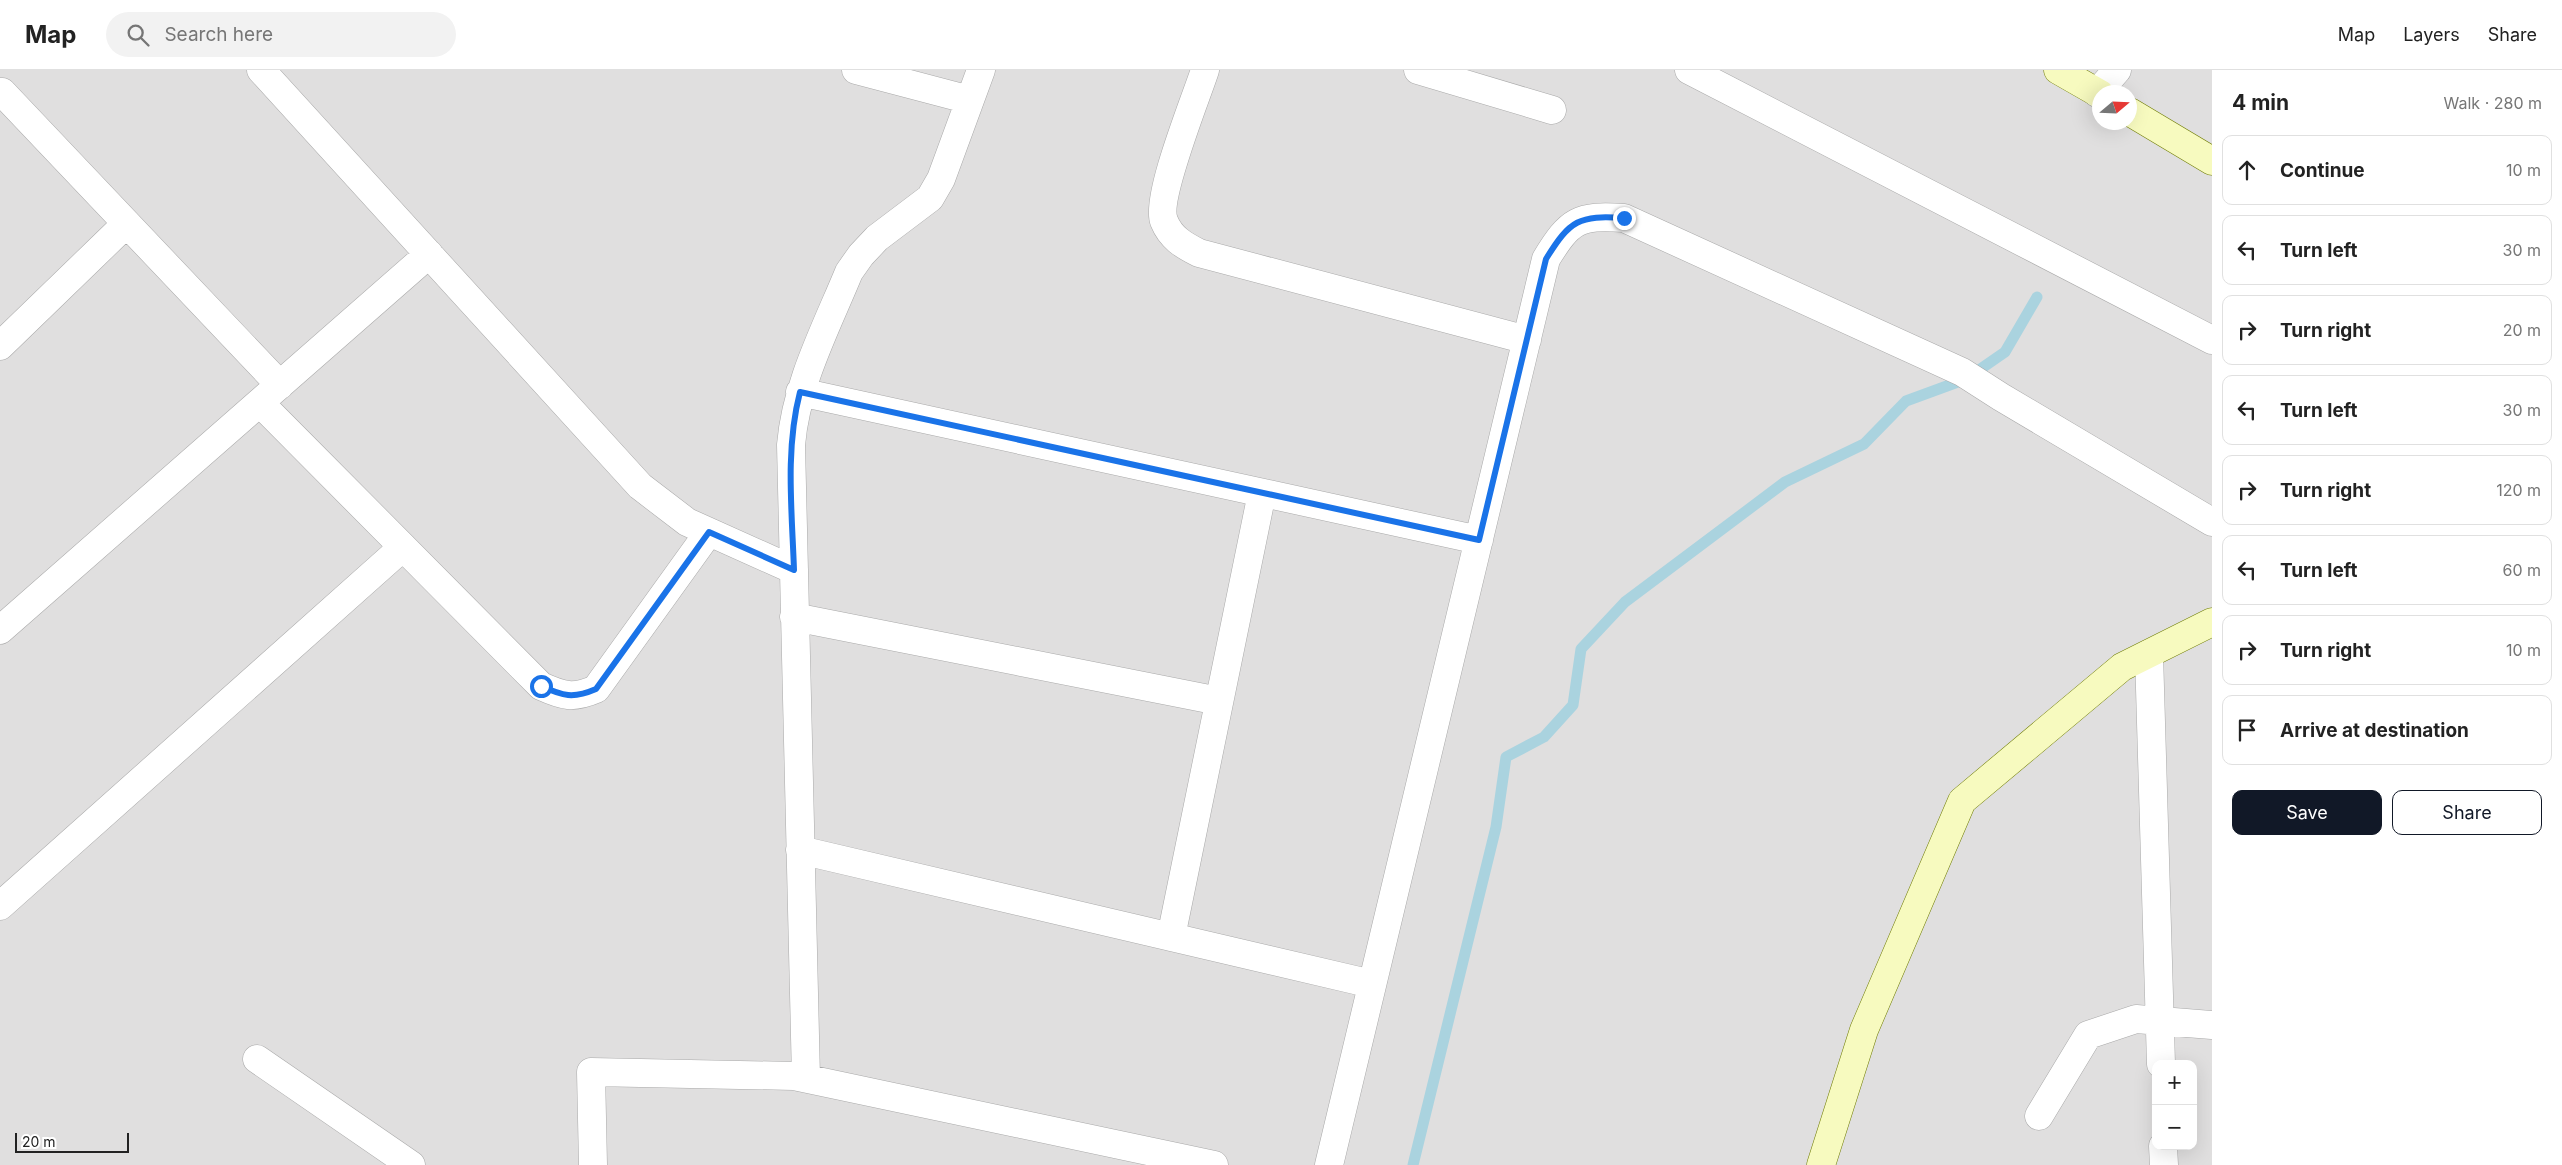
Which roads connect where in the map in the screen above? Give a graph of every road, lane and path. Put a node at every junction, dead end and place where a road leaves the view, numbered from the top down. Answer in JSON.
{"nodes":[{"id":1,"x":261,"y":70,"type":"edge"},
{"id":2,"x":856,"y":70,"type":"edge"},
{"id":3,"x":981,"y":70,"type":"edge"},
{"id":4,"x":1206,"y":70,"type":"edge"},
{"id":5,"x":1418,"y":70,"type":"edge"},
{"id":6,"x":1689,"y":70,"type":"edge"},
{"id":7,"x":2058,"y":70,"type":"edge"},
{"id":8,"x":2117,"y":70,"type":"edge"},
{"id":9,"x":2105,"y":85,"type":"edge"},
{"id":10,"x":2092,"y":90,"type":"edge"},
{"id":11,"x":2,"y":92,"type":"dead end"},
{"id":12,"x":970,"y":100,"type":"junction"},
{"id":13,"x":1552,"y":110,"type":"dead end"},
{"id":14,"x":2137,"y":116,"type":"edge"},
{"id":15,"x":2212,"y":161,"type":"edge"},
{"id":16,"x":126,"y":224,"type":"junction"},
{"id":17,"x":429,"y":254,"type":"junction"},
{"id":18,"x":1527,"y":340,"type":"junction"},
{"id":19,"x":2212,"y":340,"type":"edge"},
{"id":20,"x":0,"y":346,"type":"edge"},
{"id":21,"x":280,"y":385,"type":"junction"},
{"id":22,"x":800,"y":392,"type":"junction"},
{"id":23,"x":260,"y":403,"type":"junction"},
{"id":24,"x":1262,"y":493,"type":"junction"},
{"id":25,"x":2212,"y":522,"type":"edge"},
{"id":26,"x":709,"y":532,"type":"junction"},
{"id":27,"x":1479,"y":540,"type":"junction"},
{"id":28,"x":402,"y":547,"type":"junction"},
{"id":29,"x":794,"y":570,"type":"junction"},
{"id":30,"x":794,"y":617,"type":"junction"},
{"id":31,"x":2212,"y":622,"type":"edge"},
{"id":32,"x":0,"y":630,"type":"edge"},
{"id":33,"x":2149,"y":654,"type":"junction"},
{"id":34,"x":1219,"y":701,"type":"junction"},
{"id":35,"x":800,"y":850,"type":"junction"},
{"id":36,"x":0,"y":906,"type":"edge"},
{"id":37,"x":1171,"y":937,"type":"junction"},
{"id":38,"x":1372,"y":984,"type":"junction"},
{"id":39,"x":2159,"y":1021,"type":"junction"},
{"id":40,"x":2212,"y":1025,"type":"edge"},
{"id":41,"x":257,"y":1059,"type":"dead end"},
{"id":42,"x":2161,"y":1060,"type":"edge"},
{"id":43,"x":806,"y":1078,"type":"junction"},
{"id":44,"x":2039,"y":1116,"type":"dead end"},
{"id":45,"x":2163,"y":1150,"type":"edge"},
{"id":46,"x":1126,"y":1156,"type":"edge"},
{"id":47,"x":411,"y":1165,"type":"edge"},
{"id":48,"x":593,"y":1165,"type":"edge"},
{"id":49,"x":1214,"y":1165,"type":"edge"},
{"id":50,"x":1329,"y":1165,"type":"edge"},
{"id":51,"x":1820,"y":1165,"type":"edge"},
{"id":52,"x":2164,"y":1165,"type":"edge"}],
"edges":[{"from":1,"to":17,"type":"street"},
{"from":2,"to":12,"type":"street"},
{"from":3,"to":12,"type":"street"},
{"from":4,"to":18,"type":"street"},
{"from":5,"to":13,"type":"street"},
{"from":6,"to":19,"type":"street"},
{"from":7,"to":10,"type":"street"},
{"from":8,"to":9,"type":"street"},
{"from":11,"to":16,"type":"street"},
{"from":12,"to":22,"type":"street"},
{"from":14,"to":15,"type":"street"},
{"from":16,"to":20,"type":"street"},
{"from":16,"to":21,"type":"street"},
{"from":17,"to":21,"type":"street"},
{"from":17,"to":26,"type":"street"},
{"from":18,"to":25,"type":"street"},
{"from":18,"to":27,"type":"street"},
{"from":21,"to":23,"type":"street"},
{"from":22,"to":24,"type":"street"},
{"from":22,"to":29,"type":"street"},
{"from":23,"to":28,"type":"street"},
{"from":23,"to":32,"type":"street"},
{"from":24,"to":27,"type":"street"},
{"from":24,"to":34,"type":"street"},
{"from":26,"to":28,"type":"street"},
{"from":26,"to":29,"type":"street"},
{"from":27,"to":38,"type":"street"},
{"from":28,"to":36,"type":"street"},
{"from":29,"to":30,"type":"street"},
{"from":30,"to":34,"type":"street"},
{"from":30,"to":35,"type":"street"},
{"from":31,"to":33,"type":"street"},
{"from":33,"to":39,"type":"street"},
{"from":33,"to":51,"type":"street"},
{"from":34,"to":37,"type":"street"},
{"from":35,"to":37,"type":"street"},
{"from":35,"to":43,"type":"street"},
{"from":37,"to":38,"type":"street"},
{"from":38,"to":50,"type":"street"},
{"from":39,"to":40,"type":"street"},
{"from":39,"to":42,"type":"street"},
{"from":39,"to":44,"type":"street"},
{"from":41,"to":47,"type":"street"},
{"from":43,"to":46,"type":"street"},
{"from":43,"to":48,"type":"street"},
{"from":45,"to":52,"type":"street"},
{"from":46,"to":49,"type":"street"}]}
